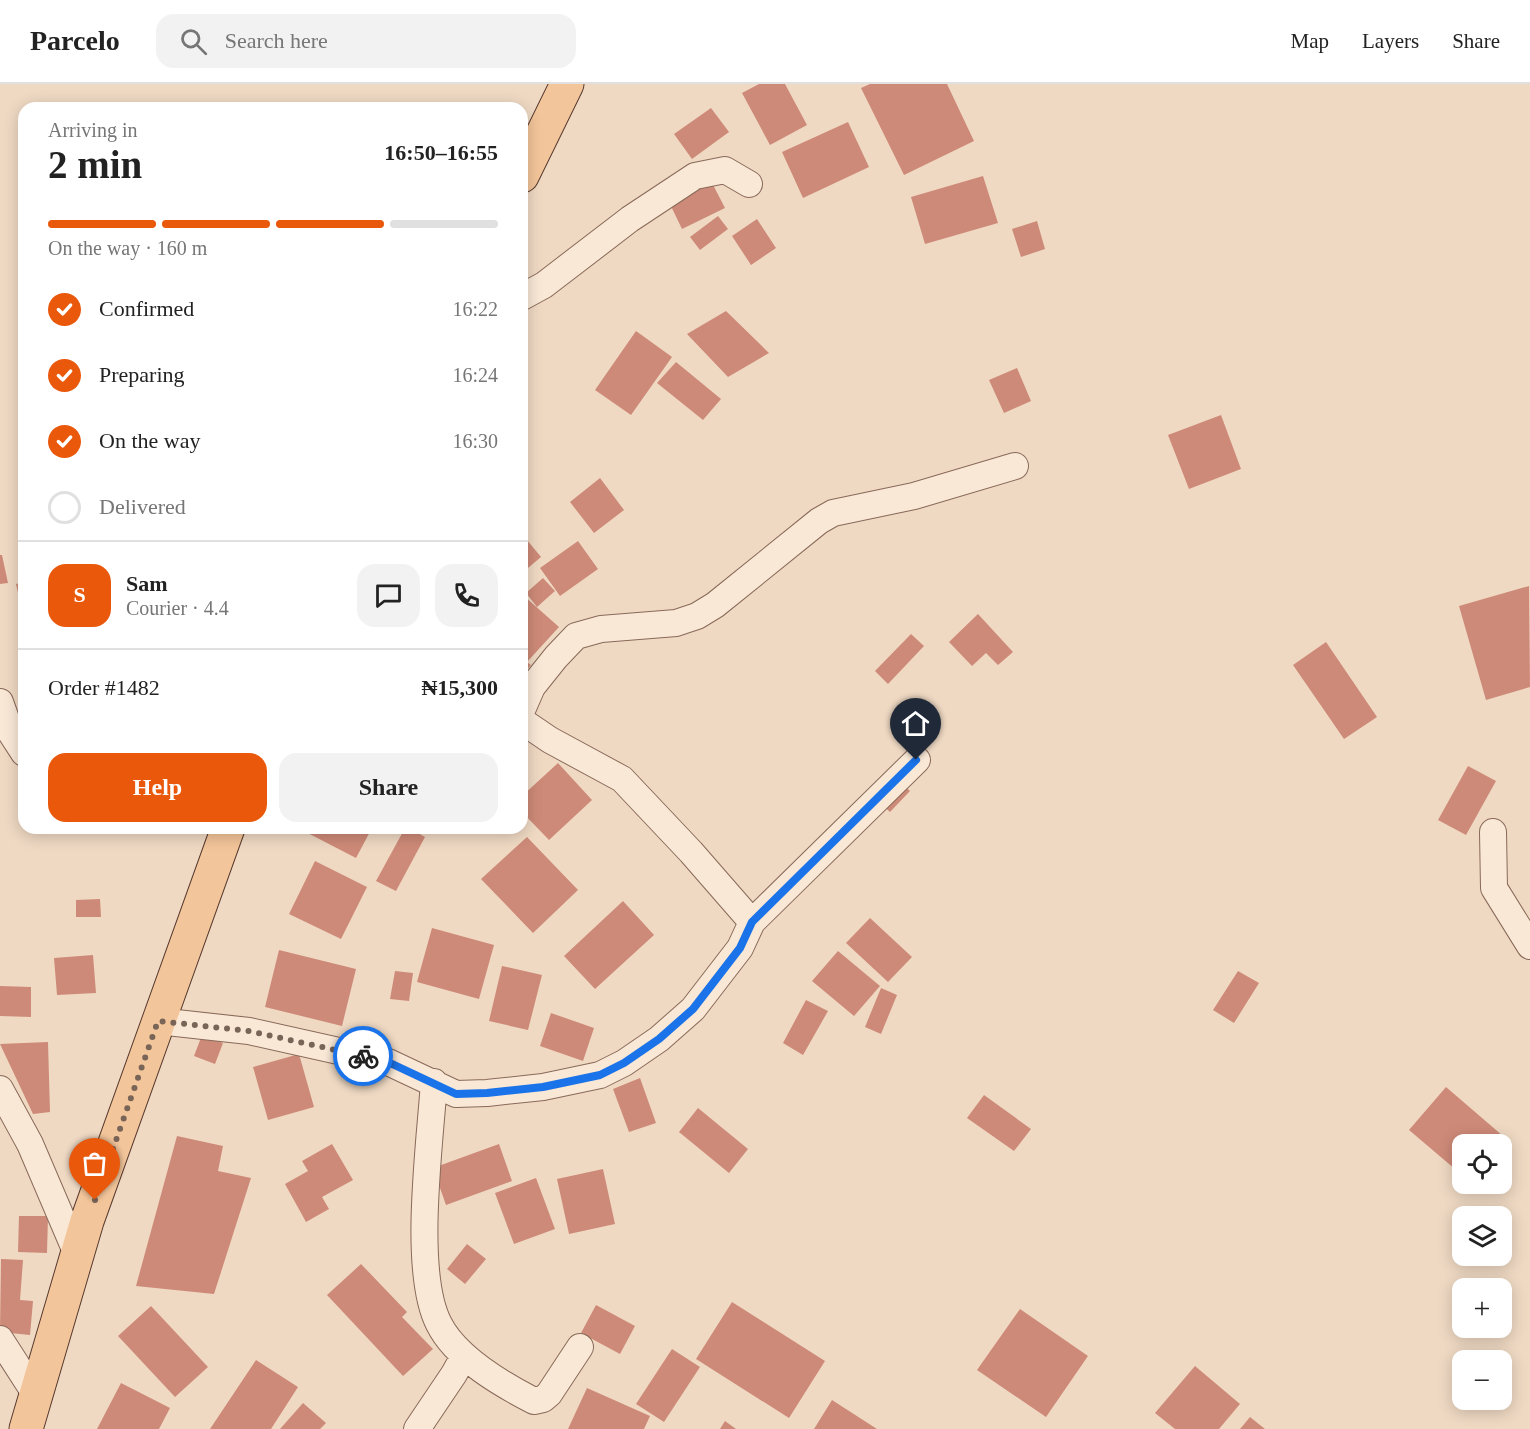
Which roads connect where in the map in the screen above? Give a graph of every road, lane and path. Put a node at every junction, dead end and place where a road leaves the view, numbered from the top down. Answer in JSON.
{"nodes":[{"id":1,"x":567,"y":84,"type":"edge"},
{"id":2,"x":528,"y":164,"type":"edge"},
{"id":3,"x":749,"y":184,"type":"dead end"},
{"id":4,"x":528,"y":294,"type":"edge"},
{"id":5,"x":1015,"y":466,"type":"dead end"},
{"id":6,"x":528,"y":696,"type":"edge"},
{"id":7,"x":0,"y":702,"type":"edge"},
{"id":8,"x":528,"y":725,"type":"edge"},
{"id":9,"x":18,"y":744,"type":"edge"},
{"id":10,"x":916,"y":760,"type":"dead end"},
{"id":11,"x":1492,"y":832,"type":"dead end"},
{"id":12,"x":221,"y":834,"type":"edge"},
{"id":13,"x":752,"y":922,"type":"junction"},
{"id":14,"x":1530,"y":946,"type":"edge"},
{"id":15,"x":158,"y":1021,"type":"junction"},
{"id":16,"x":434,"y":1083,"type":"junction"},
{"id":17,"x":0,"y":1089,"type":"edge"},
{"id":18,"x":77,"y":1254,"type":"junction"},
{"id":19,"x":0,"y":1339,"type":"edge"},
{"id":20,"x":580,"y":1347,"type":"dead end"},
{"id":21,"x":464,"y":1356,"type":"junction"},
{"id":22,"x":36,"y":1395,"type":"junction"},
{"id":23,"x":26,"y":1429,"type":"edge"},
{"id":24,"x":417,"y":1429,"type":"edge"}],
"edges":[{"from":1,"to":2,"type":"main road"},
{"from":3,"to":4,"type":"street"},
{"from":5,"to":6,"type":"street"},
{"from":7,"to":9,"type":"street"},
{"from":8,"to":13,"type":"street"},
{"from":10,"to":13,"type":"street"},
{"from":11,"to":14,"type":"street"},
{"from":12,"to":15,"type":"main road"},
{"from":13,"to":16,"type":"street"},
{"from":15,"to":16,"type":"street"},
{"from":15,"to":18,"type":"main road"},
{"from":16,"to":21,"type":"street"},
{"from":17,"to":18,"type":"street"},
{"from":18,"to":22,"type":"main road"},
{"from":19,"to":22,"type":"street"},
{"from":20,"to":21,"type":"street"},
{"from":21,"to":24,"type":"street"},
{"from":22,"to":23,"type":"main road"}]}
